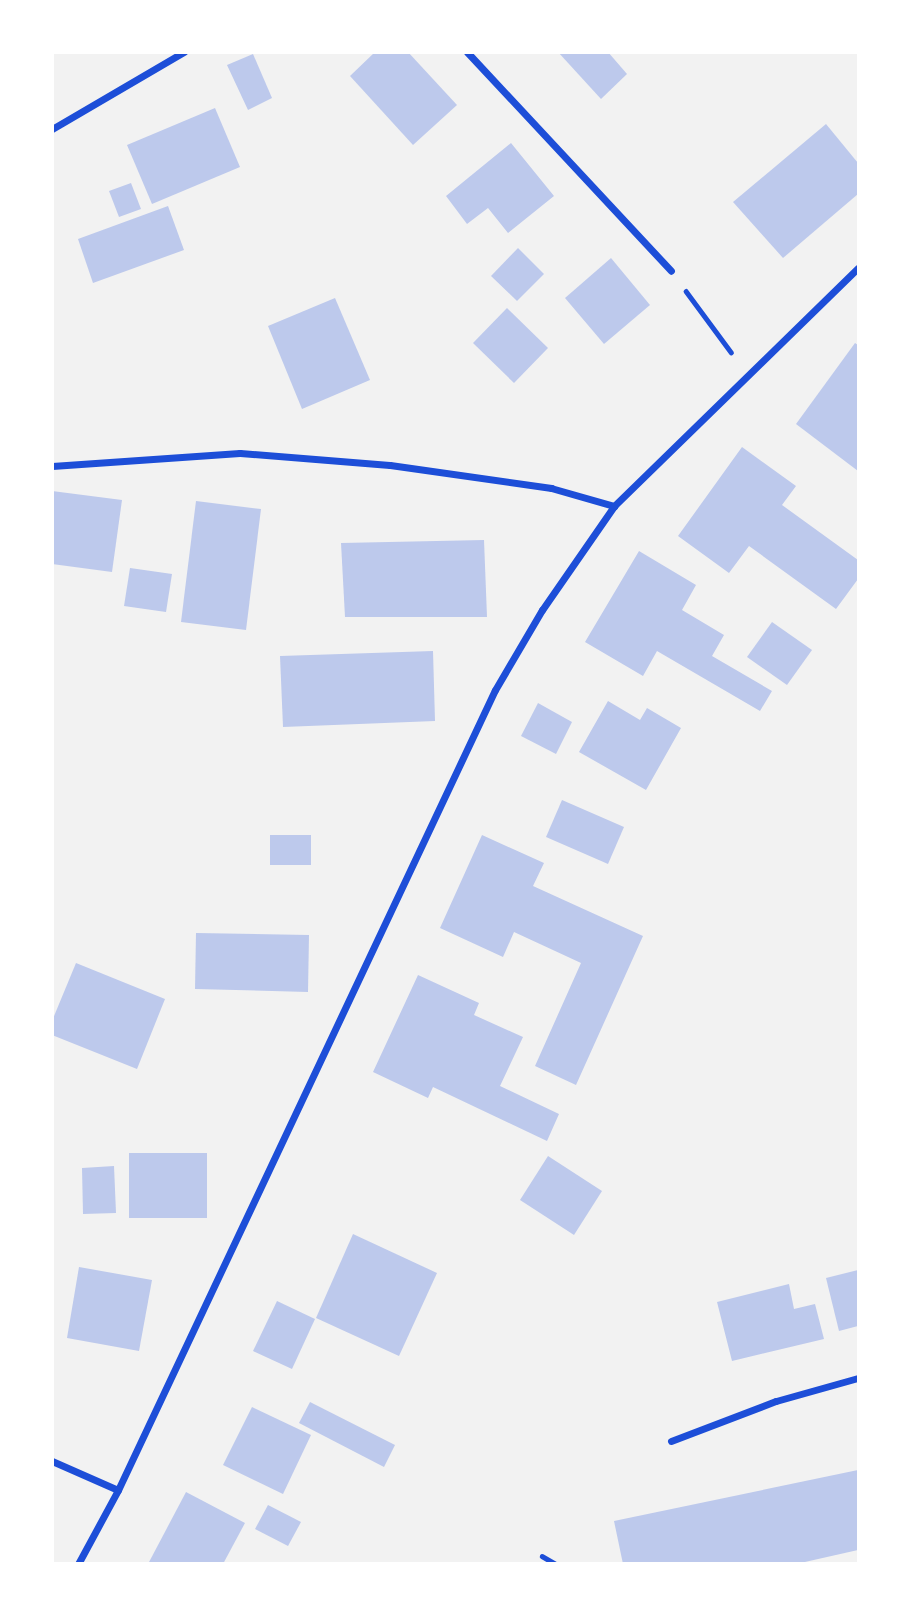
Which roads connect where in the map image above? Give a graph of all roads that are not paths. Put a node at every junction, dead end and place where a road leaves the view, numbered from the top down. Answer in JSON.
{"nodes":[{"id":1,"x":184,"y":52,"type":"edge"},
{"id":2,"x":467,"y":52,"type":"edge"},
{"id":3,"x":52,"y":129,"type":"edge"},
{"id":4,"x":859,"y":268,"type":"edge"},
{"id":5,"x":670,"y":271,"type":"road end"},
{"id":6,"x":52,"y":466,"type":"edge"},
{"id":7,"x":614,"y":506,"type":"junction"},
{"id":8,"x":859,"y":1378,"type":"edge"},
{"id":9,"x":671,"y":1441,"type":"dead end"},
{"id":10,"x":52,"y":1461,"type":"edge"},
{"id":11,"x":118,"y":1490,"type":"junction"},
{"id":12,"x":78,"y":1563,"type":"edge"}],
"edges":[{"from":1,"to":3,"type":"street"},
{"from":2,"to":5,"type":"street"},
{"from":4,"to":7,"type":"street"},
{"from":6,"to":7,"type":"street"},
{"from":7,"to":11,"type":"street"},
{"from":8,"to":9,"type":"street"},
{"from":10,"to":11,"type":"street"},
{"from":11,"to":12,"type":"street"}]}
